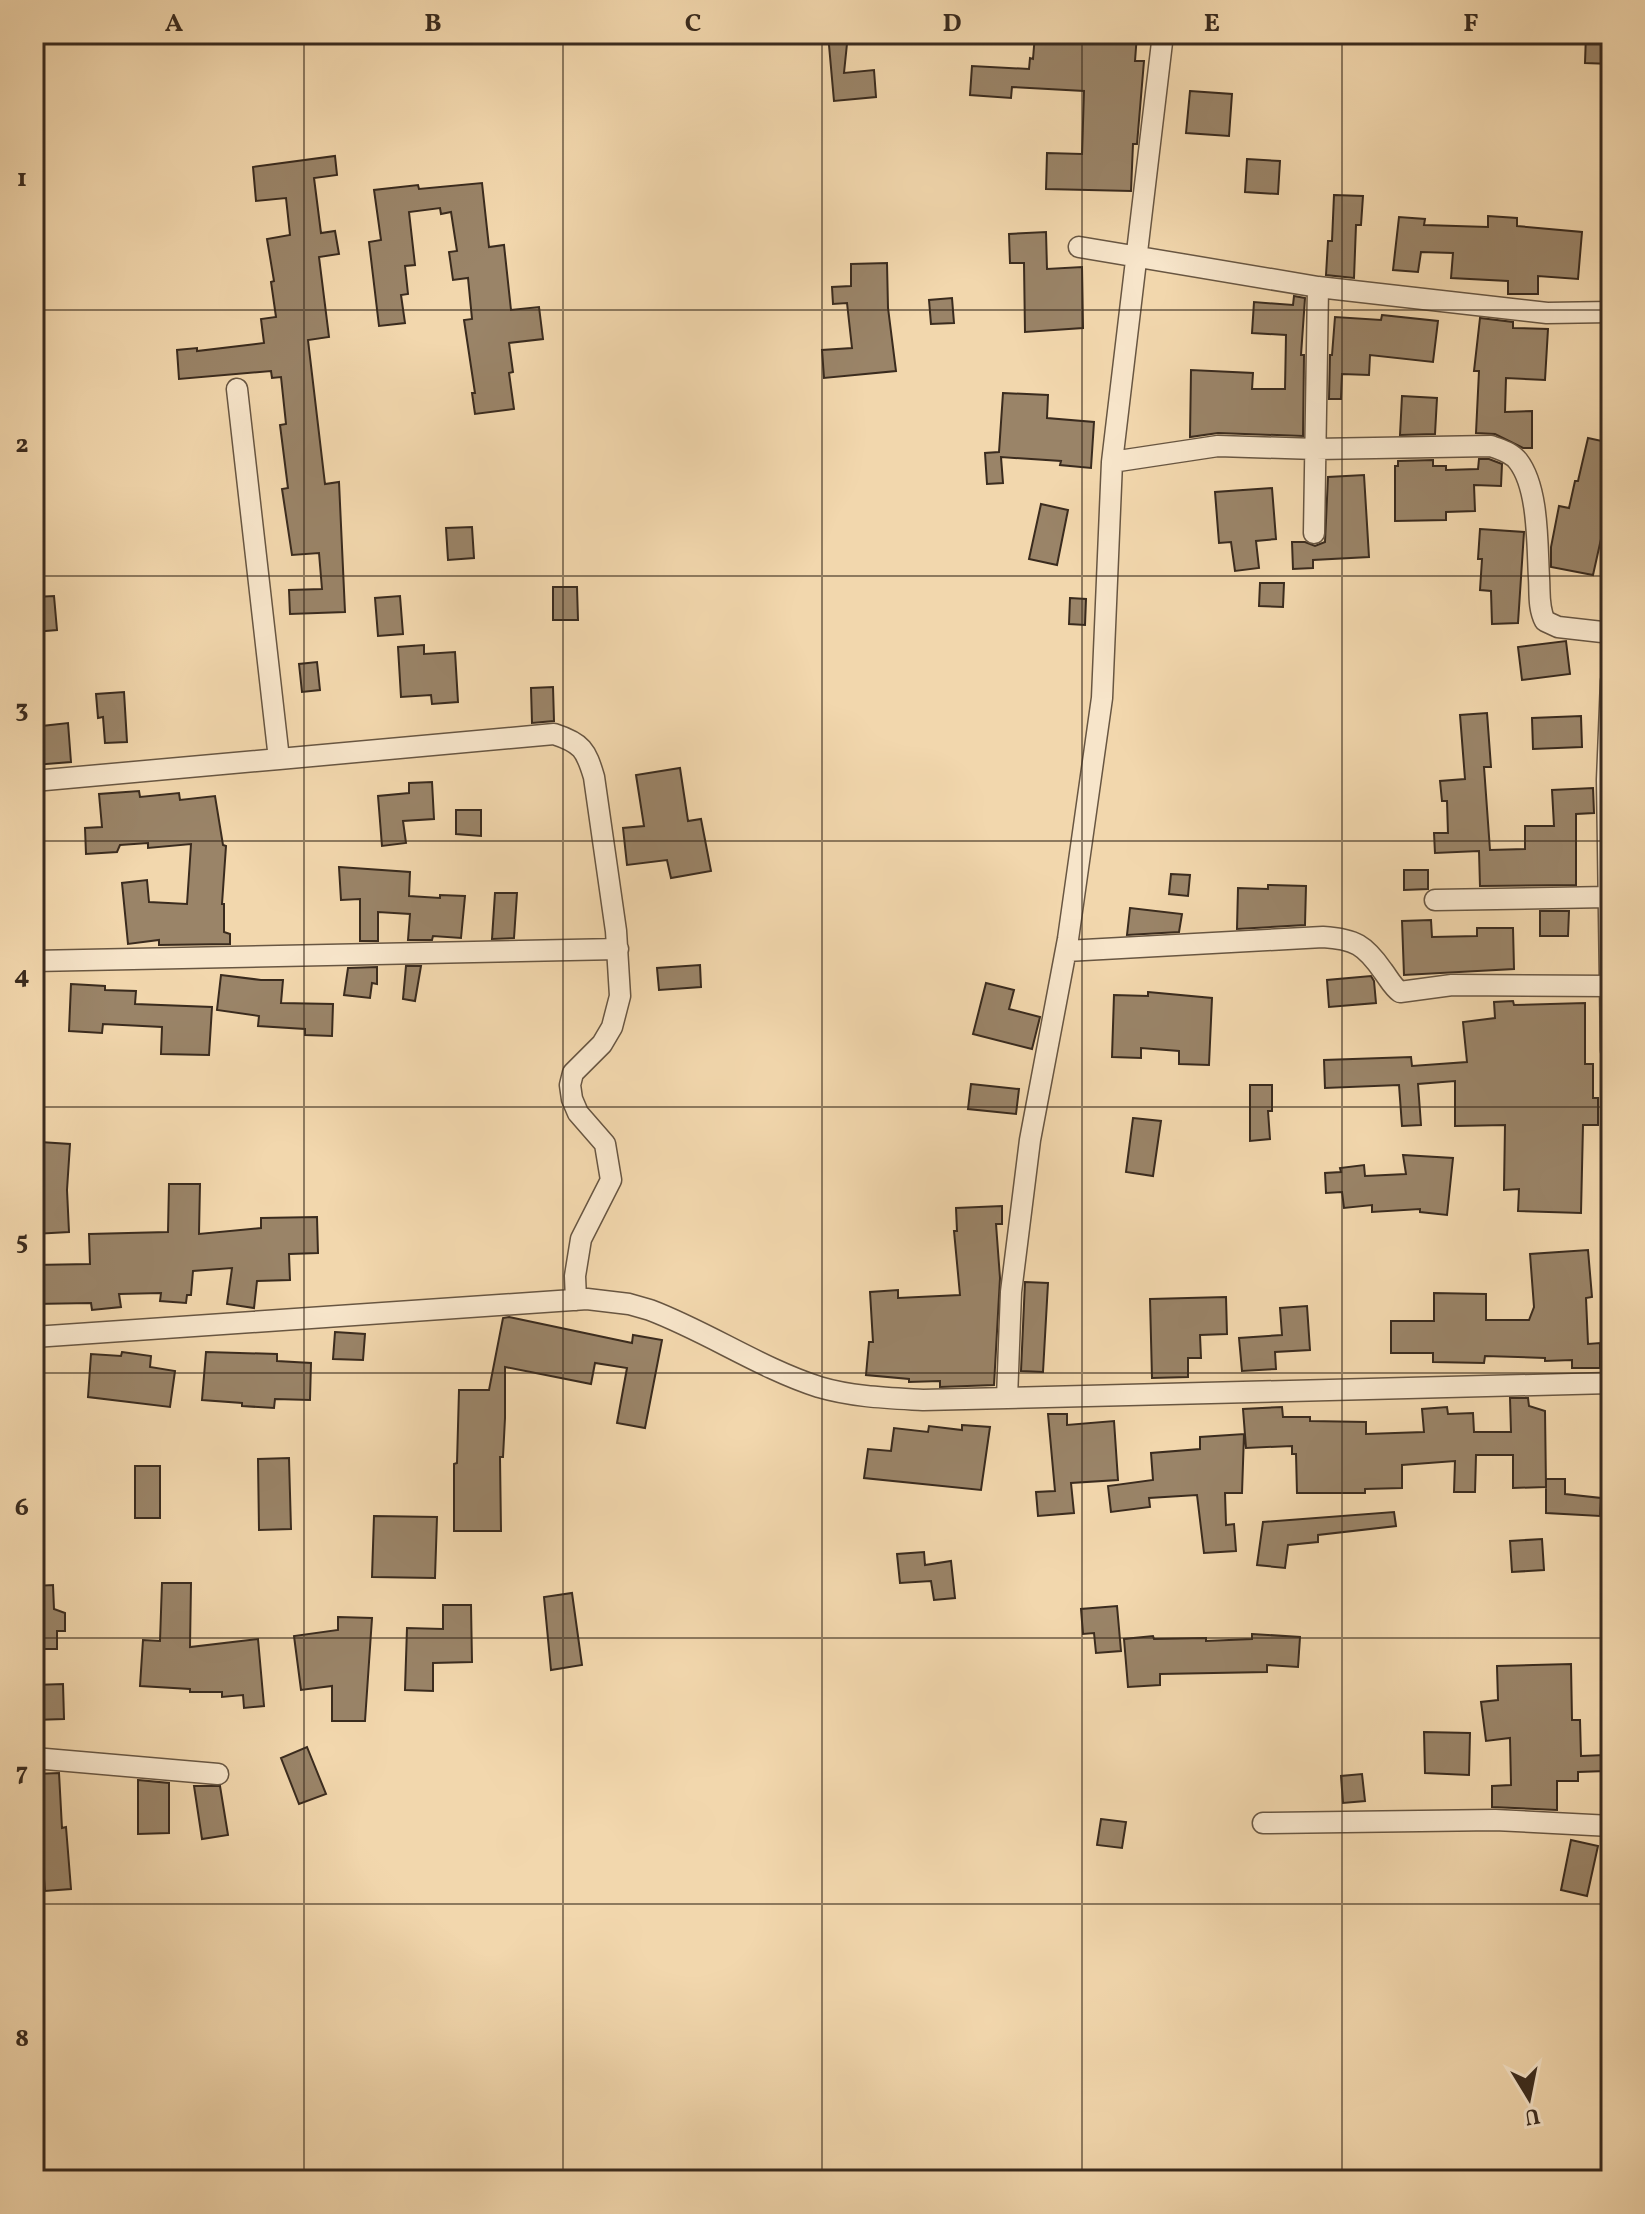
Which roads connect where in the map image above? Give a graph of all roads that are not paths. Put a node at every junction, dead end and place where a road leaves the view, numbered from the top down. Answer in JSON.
{"nodes":[{"id":1,"x":1163,"y":34,"type":"edge"},
{"id":2,"x":1079,"y":247,"type":"dead end"},
{"id":3,"x":1138,"y":258,"type":"junction"},
{"id":4,"x":1318,"y":287,"type":"junction"},
{"id":5,"x":1611,"y":312,"type":"edge"},
{"id":6,"x":237,"y":389,"type":"dead end"},
{"id":7,"x":1316,"y":449,"type":"junction"},
{"id":8,"x":1112,"y":462,"type":"junction"},
{"id":9,"x":1314,"y":533,"type":"dead end"},
{"id":10,"x":1611,"y":633,"type":"edge"},
{"id":11,"x":1611,"y":681,"type":"edge"},
{"id":12,"x":279,"y":759,"type":"junction"},
{"id":13,"x":34,"y":781,"type":"edge"},
{"id":14,"x":1608,"y":897,"type":"junction"},
{"id":15,"x":1435,"y":900,"type":"dead end"},
{"id":16,"x":618,"y":949,"type":"junction"},
{"id":17,"x":1066,"y":951,"type":"junction"},
{"id":18,"x":34,"y":961,"type":"edge"},
{"id":19,"x":1610,"y":986,"type":"edge"},
{"id":20,"x":1611,"y":1050,"type":"edge"},
{"id":21,"x":576,"y":1300,"type":"junction"},
{"id":22,"x":34,"y":1337,"type":"edge"},
{"id":23,"x":1611,"y":1383,"type":"edge"},
{"id":24,"x":1007,"y":1398,"type":"junction"},
{"id":25,"x":34,"y":1758,"type":"edge"},
{"id":26,"x":218,"y":1774,"type":"dead end"},
{"id":27,"x":1263,"y":1823,"type":"dead end"},
{"id":28,"x":1611,"y":1826,"type":"edge"}],
"edges":[{"from":1,"to":3,"type":"street"},
{"from":2,"to":3,"type":"street"},
{"from":3,"to":4,"type":"street"},
{"from":3,"to":8,"type":"street"},
{"from":4,"to":5,"type":"street"},
{"from":4,"to":7,"type":"street"},
{"from":6,"to":12,"type":"street"},
{"from":7,"to":8,"type":"street"},
{"from":7,"to":9,"type":"street"},
{"from":7,"to":10,"type":"street"},
{"from":8,"to":17,"type":"street"},
{"from":11,"to":14,"type":"street"},
{"from":12,"to":13,"type":"street"},
{"from":12,"to":16,"type":"street"},
{"from":14,"to":15,"type":"street"},
{"from":14,"to":19,"type":"street"},
{"from":16,"to":18,"type":"street"},
{"from":16,"to":21,"type":"street"},
{"from":17,"to":19,"type":"street"},
{"from":17,"to":24,"type":"street"},
{"from":19,"to":20,"type":"street"},
{"from":21,"to":22,"type":"street"},
{"from":21,"to":24,"type":"street"},
{"from":23,"to":24,"type":"street"},
{"from":25,"to":26,"type":"street"},
{"from":27,"to":28,"type":"street"}]}
